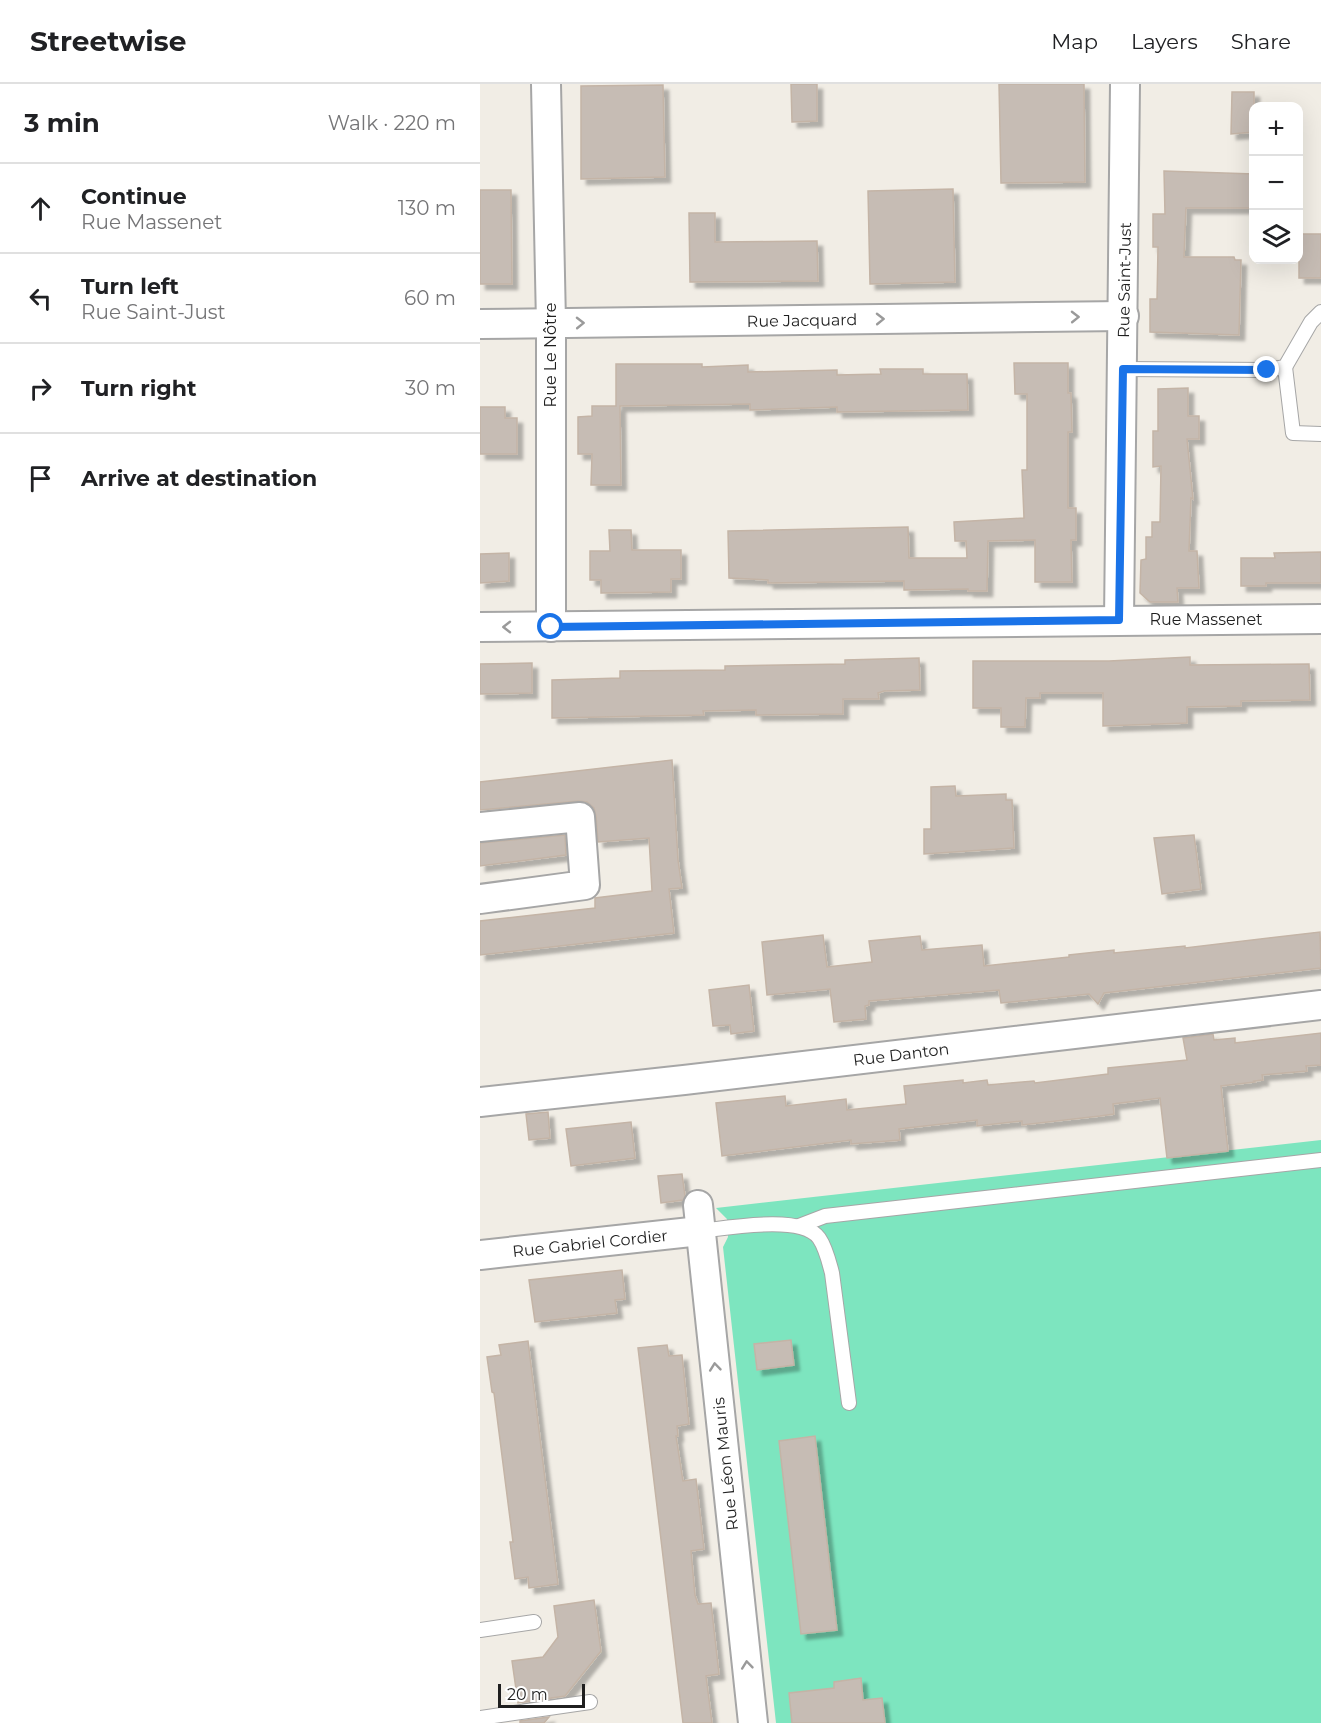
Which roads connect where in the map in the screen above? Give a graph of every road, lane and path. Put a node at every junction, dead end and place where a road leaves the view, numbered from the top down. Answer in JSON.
{"nodes":[{"id":1,"x":546,"y":84,"type":"edge"},
{"id":2,"x":1125,"y":84,"type":"edge"},
{"id":3,"x":1321,"y":312,"type":"edge"},
{"id":4,"x":1124,"y":316,"type":"junction"},
{"id":5,"x":551,"y":323,"type":"junction"},
{"id":6,"x":480,"y":324,"type":"edge"},
{"id":7,"x":1285,"y":367,"type":"junction"},
{"id":8,"x":1123,"y":369,"type":"junction"},
{"id":9,"x":1321,"y":434,"type":"edge"},
{"id":10,"x":1321,"y":619,"type":"edge"},
{"id":11,"x":1119,"y":620,"type":"junction"},
{"id":12,"x":480,"y":627,"type":"edge"},
{"id":13,"x":551,"y":627,"type":"junction"},
{"id":14,"x":480,"y":827,"type":"edge"},
{"id":15,"x":480,"y":899,"type":"edge"},
{"id":16,"x":1321,"y":1005,"type":"edge"},
{"id":17,"x":480,"y":1102,"type":"edge"},
{"id":18,"x":1321,"y":1160,"type":"edge"},
{"id":19,"x":699,"y":1218,"type":"junction"},
{"id":20,"x":799,"y":1226,"type":"junction"},
{"id":21,"x":480,"y":1255,"type":"edge"},
{"id":22,"x":849,"y":1403,"type":"dead end"},
{"id":23,"x":534,"y":1622,"type":"dead end"},
{"id":24,"x":480,"y":1630,"type":"edge"},
{"id":25,"x":590,"y":1702,"type":"dead end"},
{"id":26,"x":480,"y":1718,"type":"edge"},
{"id":27,"x":753,"y":1723,"type":"edge"}],
"edges":[{"from":1,"to":5,"type":"street","name":"Rue Le Nôtre"},
{"from":2,"to":4,"type":"street","name":"Rue Saint-Just"},
{"from":3,"to":7,"type":"lane"},
{"from":5,"to":4,"type":"street","name":"Rue Jacquard","one_way":true},
{"from":4,"to":8,"type":"street","name":"Rue Saint-Just"},
{"from":5,"to":6,"type":"street","name":"Rue Jacquard"},
{"from":5,"to":13,"type":"street","name":"Rue Le Nôtre"},
{"from":7,"to":8,"type":"lane"},
{"from":7,"to":9,"type":"lane"},
{"from":8,"to":11,"type":"street","name":"Rue Saint-Just"},
{"from":10,"to":11,"type":"street","name":"Rue Massenet"},
{"from":11,"to":13,"type":"street","name":"Rue Massenet"},
{"from":13,"to":12,"type":"street","name":"Rue Massenet","one_way":true},
{"from":14,"to":15,"type":"street"},
{"from":16,"to":17,"type":"street","name":"Rue Danton"},
{"from":18,"to":20,"type":"lane"},
{"from":19,"to":20,"type":"lane"},
{"from":19,"to":21,"type":"street","name":"Rue Gabriel Cordier"},
{"from":27,"to":19,"type":"street","name":"Rue Léon Mauris","one_way":true},
{"from":20,"to":22,"type":"lane"},
{"from":23,"to":24,"type":"lane"},
{"from":25,"to":26,"type":"lane"}]}
